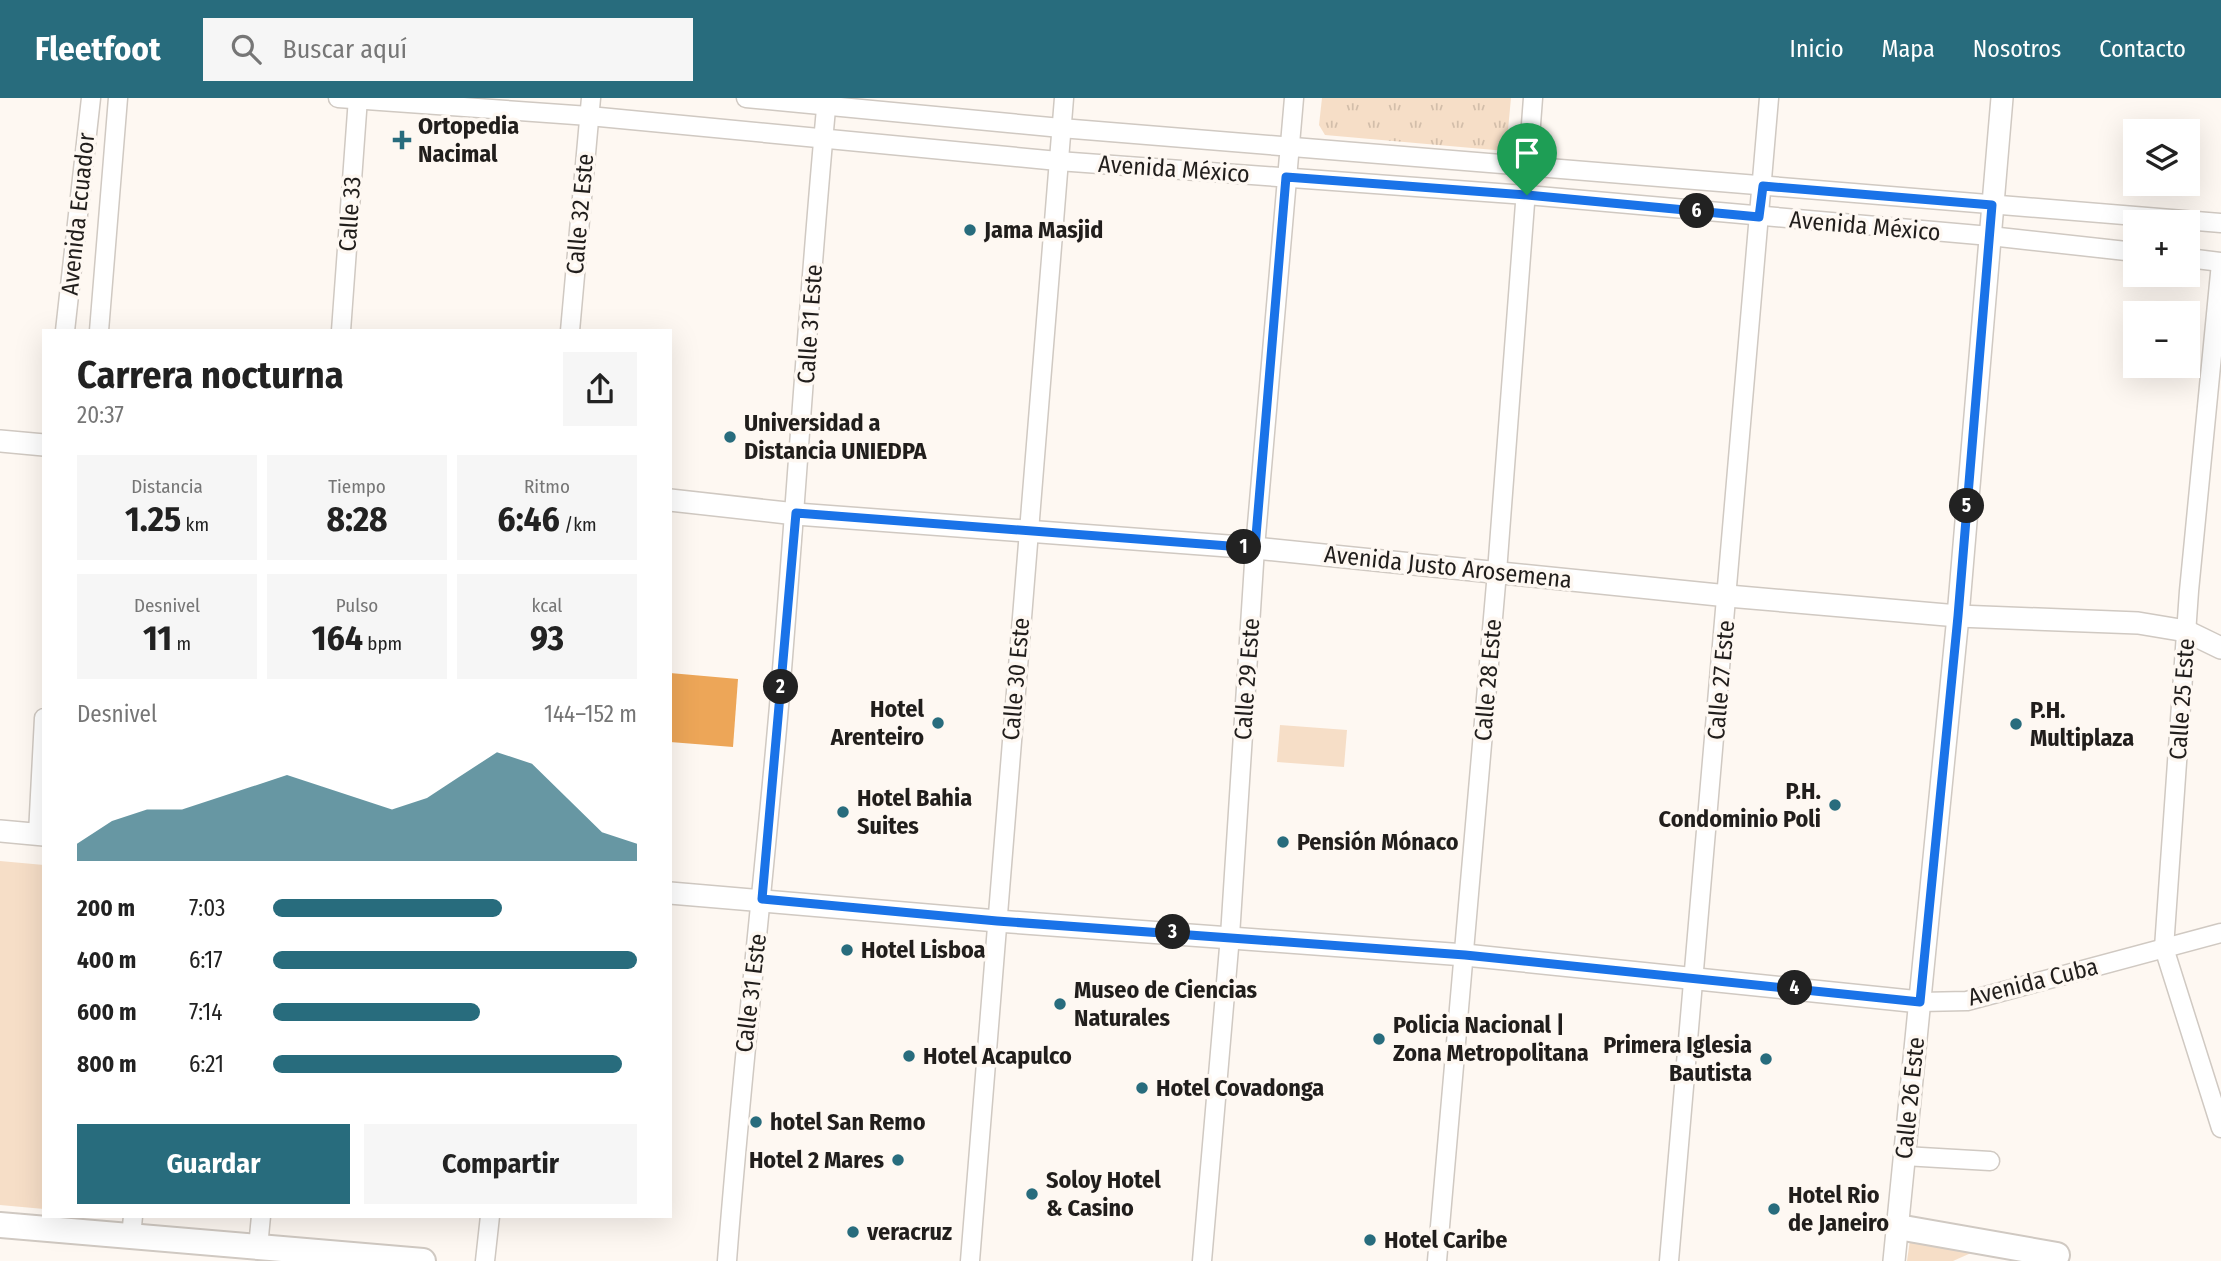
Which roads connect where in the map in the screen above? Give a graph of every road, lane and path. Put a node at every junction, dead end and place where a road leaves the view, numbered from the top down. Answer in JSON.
{"nodes":[{"id":1,"x":91,"y":98,"type":"edge"},
{"id":2,"x":118,"y":98,"type":"edge"},
{"id":3,"x":338,"y":98,"type":"edge"},
{"id":4,"x":591,"y":98,"type":"edge"},
{"id":5,"x":746,"y":98,"type":"edge"},
{"id":6,"x":1064,"y":98,"type":"edge"},
{"id":7,"x":1294,"y":98,"type":"edge"},
{"id":8,"x":1533,"y":98,"type":"edge"},
{"id":9,"x":1769,"y":98,"type":"edge"},
{"id":10,"x":2002,"y":98,"type":"edge"},
{"id":11,"x":358,"y":99,"type":"edge"},
{"id":12,"x":827,"y":101,"type":"edge"},
{"id":13,"x":589,"y":116,"type":"junction"},
{"id":14,"x":1061,"y":128,"type":"junction"},
{"id":15,"x":824,"y":141,"type":"junction"},
{"id":16,"x":1290,"y":145,"type":"junction"},
{"id":17,"x":1058,"y":161,"type":"junction"},
{"id":18,"x":1527,"y":167,"type":"junction"},
{"id":19,"x":1286,"y":177,"type":"junction"},
{"id":20,"x":1763,"y":186,"type":"junction"},
{"id":21,"x":1527,"y":195,"type":"junction"},
{"id":22,"x":1992,"y":205,"type":"junction"},
{"id":23,"x":1759,"y":217,"type":"junction"},
{"id":24,"x":2221,"y":223,"type":"edge"},
{"id":25,"x":1990,"y":236,"type":"junction"},
{"id":26,"x":2123,"y":251,"type":"edge"},
{"id":27,"x":2200,"y":260,"type":"edge"},
{"id":28,"x":2221,"y":263,"type":"edge"},
{"id":29,"x":65,"y":329,"type":"edge"},
{"id":30,"x":99,"y":329,"type":"edge"},
{"id":31,"x":341,"y":329,"type":"edge"},
{"id":32,"x":570,"y":329,"type":"edge"},
{"id":33,"x":2217,"y":368,"type":"edge"},
{"id":34,"x":0,"y":441,"type":"edge"},
{"id":35,"x":42,"y":445,"type":"edge"},
{"id":36,"x":672,"y":500,"type":"edge"},
{"id":37,"x":796,"y":513,"type":"junction"},
{"id":38,"x":1028,"y":532,"type":"junction"},
{"id":39,"x":1255,"y":548,"type":"junction"},
{"id":40,"x":1497,"y":572,"type":"junction"},
{"id":41,"x":1728,"y":596,"type":"junction"},
{"id":42,"x":1958,"y":616,"type":"junction"},
{"id":43,"x":2186,"y":631,"type":"junction"},
{"id":44,"x":2221,"y":648,"type":"edge"},
{"id":45,"x":42,"y":796,"type":"edge"},
{"id":46,"x":0,"y":831,"type":"edge"},
{"id":47,"x":41,"y":835,"type":"edge"},
{"id":48,"x":672,"y":893,"type":"edge"},
{"id":49,"x":762,"y":899,"type":"junction"},
{"id":50,"x":997,"y":921,"type":"junction"},
{"id":51,"x":2221,"y":933,"type":"edge"},
{"id":52,"x":1230,"y":936,"type":"junction"},
{"id":53,"x":2164,"y":948,"type":"junction"},
{"id":54,"x":1465,"y":955,"type":"junction"},
{"id":55,"x":1696,"y":977,"type":"junction"},
{"id":56,"x":1920,"y":1002,"type":"junction"},
{"id":57,"x":2221,"y":1128,"type":"edge"},
{"id":58,"x":1905,"y":1156,"type":"junction"},
{"id":59,"x":1990,"y":1161,"type":"dead end"},
{"id":60,"x":261,"y":1218,"type":"edge"},
{"id":61,"x":490,"y":1218,"type":"edge"},
{"id":62,"x":0,"y":1225,"type":"edge"},
{"id":63,"x":132,"y":1226,"type":"edge"},
{"id":64,"x":1898,"y":1227,"type":"junction"},
{"id":65,"x":0,"y":1234,"type":"edge"},
{"id":66,"x":258,"y":1247,"type":"junction"},
{"id":67,"x":198,"y":1252,"type":"edge"},
{"id":68,"x":2066,"y":1258,"type":"edge"},
{"id":69,"x":423,"y":1261,"type":"edge"},
{"id":70,"x":485,"y":1261,"type":"edge"},
{"id":71,"x":727,"y":1261,"type":"edge"},
{"id":72,"x":970,"y":1261,"type":"edge"},
{"id":73,"x":1202,"y":1261,"type":"edge"},
{"id":74,"x":1437,"y":1261,"type":"edge"},
{"id":75,"x":1669,"y":1261,"type":"edge"},
{"id":76,"x":1894,"y":1261,"type":"edge"},
{"id":77,"x":2003,"y":1261,"type":"edge"}],
"edges":[{"from":1,"to":29,"type":"street","name":"Avenida Ecuador"},
{"from":2,"to":30,"type":"street","name":"Avenida Ecuador"},
{"from":3,"to":11,"type":"street","name":"Avenida México"},
{"from":4,"to":13,"type":"street","name":"Calle 32 Este"},
{"from":5,"to":12,"type":"street","name":"Avenida México"},
{"from":6,"to":14,"type":"street","name":"Calle 30 Este"},
{"from":7,"to":16,"type":"street","name":"Calle 29 Este"},
{"from":8,"to":18,"type":"street","name":"Calle 28 Este"},
{"from":9,"to":20,"type":"street","name":"Calle 27 Este"},
{"from":10,"to":22,"type":"street","name":"Calle 26 Este"},
{"from":11,"to":13,"type":"street","name":"Avenida México"},
{"from":11,"to":31,"type":"street","name":"Calle 33"},
{"from":12,"to":14,"type":"street","name":"Avenida México"},
{"from":12,"to":15,"type":"street","name":"Calle 31 Este"},
{"from":13,"to":15,"type":"street","name":"Avenida México"},
{"from":13,"to":32,"type":"street","name":"Calle 32 Este"},
{"from":14,"to":16,"type":"street","name":"Avenida México"},
{"from":14,"to":17,"type":"street","name":"Calle 30 Este"},
{"from":15,"to":17,"type":"street","name":"Avenida México"},
{"from":15,"to":37,"type":"street","name":"Calle 31 Este"},
{"from":16,"to":18,"type":"street","name":"Avenida México"},
{"from":16,"to":19,"type":"street","name":"Calle 29 Este"},
{"from":17,"to":19,"type":"street","name":"Avenida México"},
{"from":17,"to":38,"type":"street","name":"Calle 30 Este"},
{"from":18,"to":20,"type":"street","name":"Avenida México"},
{"from":18,"to":21,"type":"street","name":"Calle 28 Este"},
{"from":19,"to":21,"type":"street","name":"Avenida México"},
{"from":19,"to":39,"type":"street","name":"Calle 29 Este"},
{"from":20,"to":22,"type":"street","name":"Avenida México"},
{"from":20,"to":23,"type":"street","name":"Calle 27 Este"},
{"from":21,"to":23,"type":"street","name":"Avenida México"},
{"from":21,"to":40,"type":"street","name":"Calle 28 Este"},
{"from":22,"to":24,"type":"street","name":"Avenida México"},
{"from":22,"to":25,"type":"street","name":"Calle 26 Este"},
{"from":23,"to":25,"type":"street","name":"Avenida México"},
{"from":23,"to":41,"type":"street","name":"Calle 27 Este"},
{"from":25,"to":26,"type":"street","name":"Avenida México"},
{"from":25,"to":42,"type":"street","name":"Calle 26 Este"},
{"from":27,"to":28,"type":"street"},
{"from":28,"to":33,"type":"street","name":"Calle 25 Este"},
{"from":33,"to":43,"type":"street","name":"Calle 25 Este"},
{"from":34,"to":35,"type":"street"},
{"from":36,"to":37,"type":"street","name":"Avenida Justo Arosemena"},
{"from":37,"to":38,"type":"street","name":"Avenida Justo Arosemena"},
{"from":37,"to":49,"type":"street","name":"Calle 31 Este"},
{"from":38,"to":39,"type":"street","name":"Avenida Justo Arosemena"},
{"from":38,"to":50,"type":"street","name":"Calle 30 Este"},
{"from":39,"to":40,"type":"street","name":"Avenida Justo Arosemena"},
{"from":39,"to":52,"type":"street","name":"Calle 29 Este"},
{"from":40,"to":41,"type":"street","name":"Avenida Justo Arosemena"},
{"from":40,"to":54,"type":"street","name":"Calle 28 Este"},
{"from":41,"to":42,"type":"street","name":"Avenida Justo Arosemena"},
{"from":41,"to":55,"type":"street","name":"Calle 27 Este"},
{"from":42,"to":43,"type":"street","name":"Avenida Justo Arosemena"},
{"from":42,"to":56,"type":"street","name":"Calle 26 Este"},
{"from":43,"to":44,"type":"street","name":"Avenida Justo Arosemena"},
{"from":43,"to":53,"type":"street","name":"Calle 25 Este"},
{"from":45,"to":47,"type":"street"},
{"from":46,"to":47,"type":"street"},
{"from":48,"to":49,"type":"street","name":"Avenida Cuba"},
{"from":49,"to":50,"type":"street","name":"Avenida Cuba"},
{"from":49,"to":71,"type":"street","name":"Calle 31 Este"},
{"from":50,"to":52,"type":"street","name":"Avenida Cuba"},
{"from":50,"to":72,"type":"street","name":"Calle 30 Este"},
{"from":51,"to":53,"type":"street","name":"Avenida Cuba"},
{"from":52,"to":54,"type":"street","name":"Avenida Cuba"},
{"from":52,"to":73,"type":"street","name":"Calle 29 Este"},
{"from":53,"to":56,"type":"street","name":"Avenida Cuba"},
{"from":53,"to":57,"type":"street","name":"Calle 25 Este"},
{"from":54,"to":55,"type":"street","name":"Avenida Cuba"},
{"from":54,"to":74,"type":"street","name":"Calle 28 Este"},
{"from":55,"to":56,"type":"street","name":"Avenida Cuba"},
{"from":55,"to":75,"type":"street","name":"Calle 27 Este"},
{"from":56,"to":58,"type":"street","name":"Calle 26 Este"},
{"from":58,"to":59,"type":"street"},
{"from":58,"to":64,"type":"street","name":"Calle 26 Este"},
{"from":60,"to":66,"type":"street"},
{"from":61,"to":70,"type":"street"},
{"from":62,"to":63,"type":"main road"},
{"from":62,"to":65,"type":"street"},
{"from":63,"to":67,"type":"main road"},
{"from":64,"to":68,"type":"main road"},
{"from":64,"to":76,"type":"street","name":"Calle 26 Este"},
{"from":66,"to":67,"type":"main road"},
{"from":66,"to":69,"type":"main road"},
{"from":68,"to":77,"type":"main road"}]}
